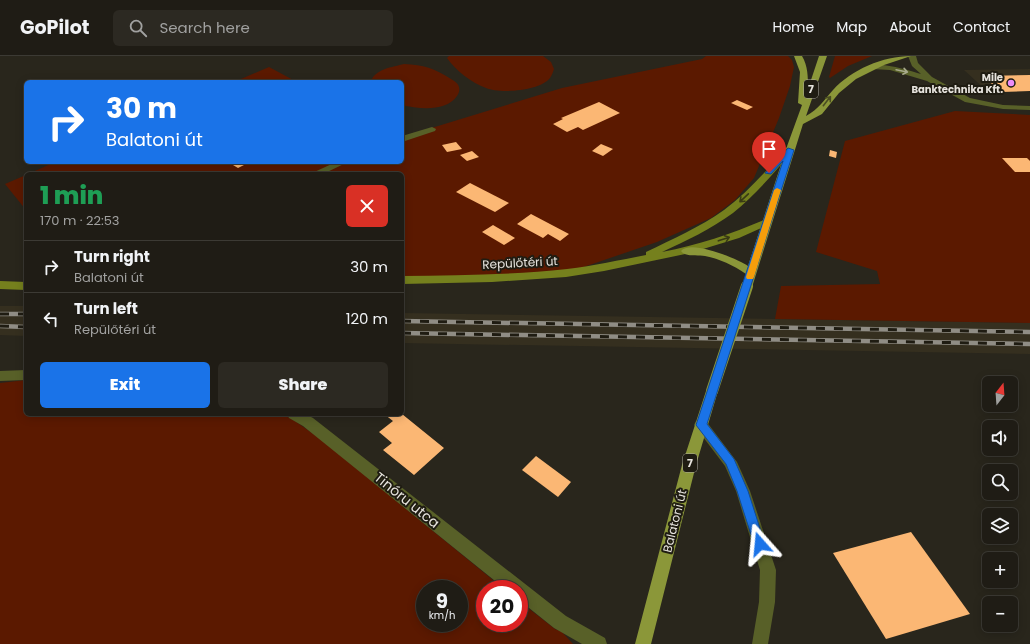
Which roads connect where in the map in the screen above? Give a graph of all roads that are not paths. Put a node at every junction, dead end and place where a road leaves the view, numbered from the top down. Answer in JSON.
{"nodes":[{"id":1,"x":798,"y":56,"type":"edge"},
{"id":2,"x":823,"y":56,"type":"edge"},
{"id":3,"x":907,"y":56,"type":"edge"},
{"id":4,"x":912,"y":56,"type":"edge"},
{"id":5,"x":872,"y":67,"type":"junction"},
{"id":6,"x":930,"y":79,"type":"junction"},
{"id":7,"x":1030,"y":108,"type":"edge"},
{"id":8,"x":800,"y":122,"type":"junction"},
{"id":9,"x":432,"y":129,"type":"dead end"},
{"id":10,"x":404,"y":138,"type":"edge"},
{"id":11,"x":790,"y":150,"type":"junction"},
{"id":12,"x":339,"y":164,"type":"edge"},
{"id":13,"x":320,"y":172,"type":"edge"},
{"id":14,"x":767,"y":222,"type":"junction"},
{"id":15,"x":686,"y":251,"type":"junction"},
{"id":16,"x":639,"y":260,"type":"junction"},
{"id":17,"x":750,"y":278,"type":"junction"},
{"id":18,"x":404,"y":280,"type":"edge"},
{"id":19,"x":0,"y":285,"type":"edge"},
{"id":20,"x":24,"y":286,"type":"edge"},
{"id":21,"x":24,"y":375,"type":"edge"},
{"id":22,"x":0,"y":376,"type":"edge"},
{"id":23,"x":298,"y":416,"type":"edge"},
{"id":24,"x":701,"y":425,"type":"junction"},
{"id":25,"x":508,"y":580,"type":"edge"},
{"id":26,"x":528,"y":596,"type":"edge"},
{"id":27,"x":598,"y":644,"type":"edge"},
{"id":28,"x":643,"y":644,"type":"edge"},
{"id":29,"x":760,"y":644,"type":"edge"}],
"edges":[{"from":1,"to":8,"type":"main road"},
{"from":2,"to":8,"type":"main road","name":"Balatoni út","number":"7"},
{"from":3,"to":5,"type":"main road"},
{"from":4,"to":6,"type":"street"},
{"from":5,"to":6,"type":"street","one_way":true},
{"from":8,"to":5,"type":"main road","one_way":true},
{"from":6,"to":7,"type":"street"},
{"from":8,"to":11,"type":"main road","name":"Balatoni út","number":"7"},
{"from":9,"to":10,"type":"street"},
{"from":11,"to":14,"type":"main road","name":"Balatoni út","number":"7"},
{"from":11,"to":16,"type":"street","name":"Repülőtéri út","one_way":true},
{"from":12,"to":13,"type":"street"},
{"from":15,"to":14,"type":"street","name":"Repülőtéri út","one_way":true},
{"from":14,"to":17,"type":"main road","name":"Balatoni út","number":"7"},
{"from":15,"to":16,"type":"street","name":"Repülőtéri út"},
{"from":15,"to":17,"type":"main road"},
{"from":16,"to":18,"type":"street","name":"Repülőtéri út"},
{"from":17,"to":24,"type":"main road","name":"Balatoni út","number":"7","bridge":true},
{"from":19,"to":20,"type":"street"},
{"from":21,"to":22,"type":"street"},
{"from":23,"to":25,"type":"street","name":"Tinóru utca"},
{"from":24,"to":28,"type":"main road","name":"Balatoni út","number":"7"},
{"from":24,"to":29,"type":"street"},
{"from":26,"to":27,"type":"street","name":"Tinóru utca"}]}
